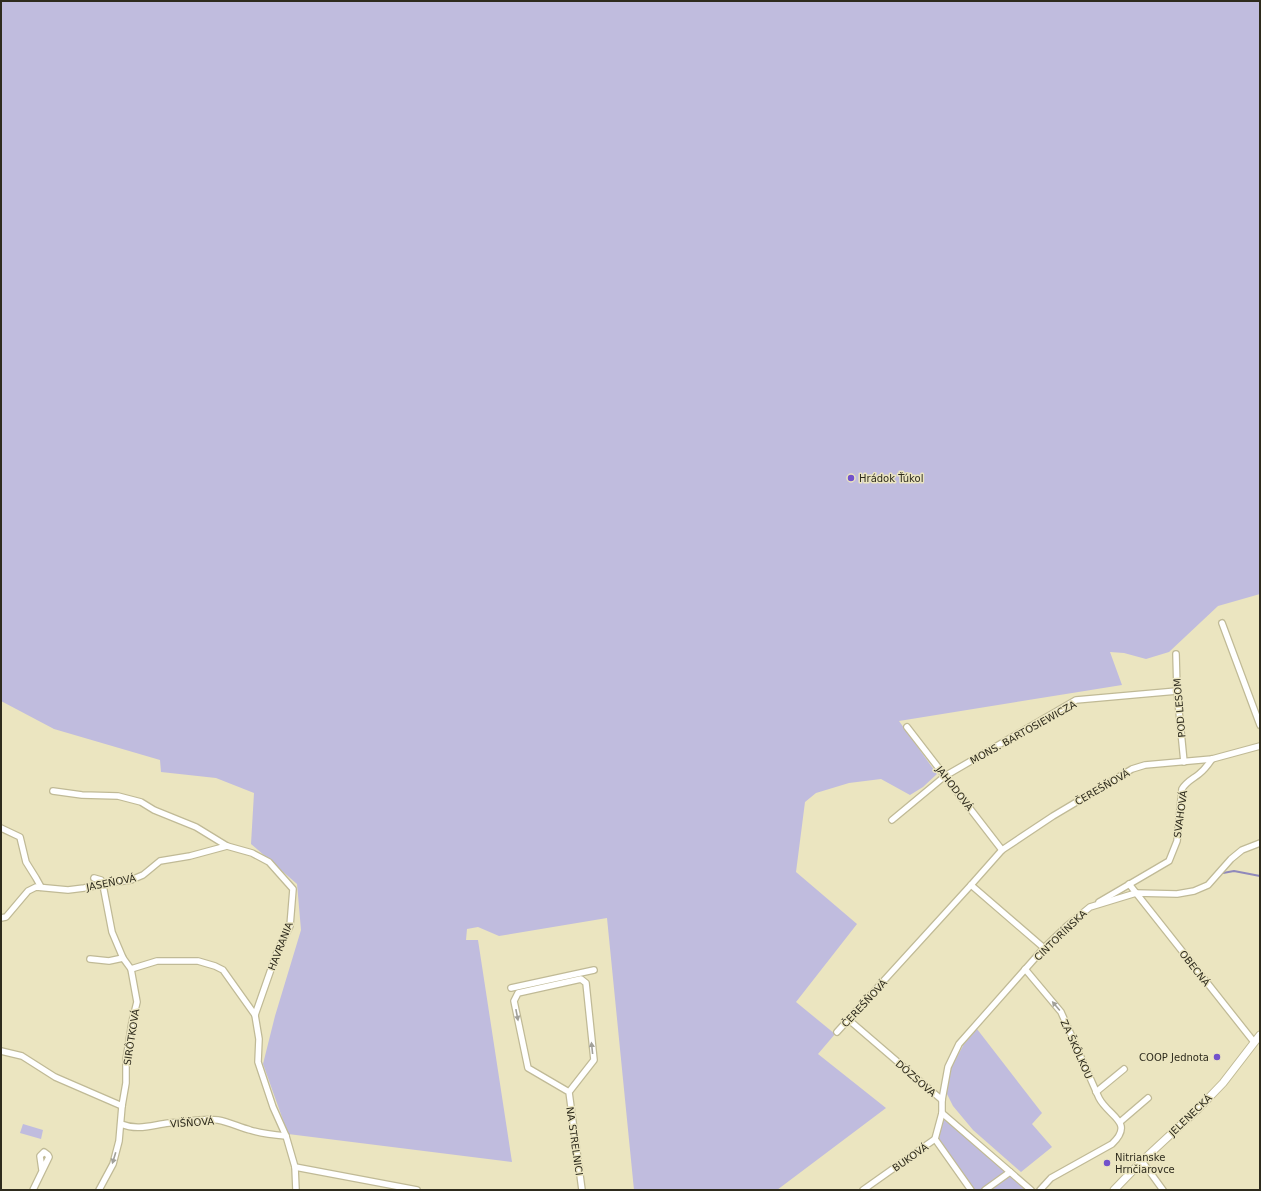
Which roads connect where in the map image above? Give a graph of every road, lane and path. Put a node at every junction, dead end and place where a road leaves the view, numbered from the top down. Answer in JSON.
{"nodes":[{"id":1,"x":1222,"y":623,"type":"dead end"},
{"id":2,"x":1176,"y":654,"type":"dead end"},
{"id":3,"x":1177,"y":692,"type":"junction"},
{"id":4,"x":1260,"y":726,"type":"edge"},
{"id":5,"x":907,"y":727,"type":"dead end"},
{"id":6,"x":1260,"y":746,"type":"edge"},
{"id":7,"x":1212,"y":759,"type":"junction"},
{"id":8,"x":1184,"y":762,"type":"junction"},
{"id":9,"x":945,"y":776,"type":"junction"},
{"id":10,"x":53,"y":791,"type":"dead end"},
{"id":11,"x":892,"y":820,"type":"dead end"},
{"id":12,"x":1,"y":828,"type":"edge"},
{"id":13,"x":1260,"y":843,"type":"edge"},
{"id":14,"x":226,"y":846,"type":"junction"},
{"id":15,"x":1002,"y":850,"type":"junction"},
{"id":16,"x":94,"y":878,"type":"dead end"},
{"id":17,"x":1129,"y":884,"type":"junction"},
{"id":18,"x":102,"y":885,"type":"junction"},
{"id":19,"x":971,"y":885,"type":"junction"},
{"id":20,"x":41,"y":887,"type":"junction"},
{"id":21,"x":1136,"y":893,"type":"junction"},
{"id":22,"x":1090,"y":907,"type":"junction"},
{"id":23,"x":1,"y":918,"type":"edge"},
{"id":24,"x":1044,"y":948,"type":"junction"},
{"id":25,"x":123,"y":958,"type":"junction"},
{"id":26,"x":90,"y":959,"type":"dead end"},
{"id":27,"x":131,"y":969,"type":"junction"},
{"id":28,"x":594,"y":970,"type":"dead end"},
{"id":29,"x":1025,"y":970,"type":"junction"},
{"id":30,"x":565,"y":976,"type":"junction"},
{"id":31,"x":534,"y":983,"type":"junction"},
{"id":32,"x":566,"y":983,"type":"junction"},
{"id":33,"x":511,"y":988,"type":"dead end"},
{"id":34,"x":535,"y":990,"type":"junction"},
{"id":35,"x":255,"y":1015,"type":"junction"},
{"id":36,"x":849,"y":1020,"type":"junction"},
{"id":37,"x":837,"y":1032,"type":"dead end"},
{"id":38,"x":1260,"y":1035,"type":"edge"},
{"id":39,"x":1254,"y":1042,"type":"junction"},
{"id":40,"x":1,"y":1051,"type":"edge"},
{"id":41,"x":1124,"y":1069,"type":"dead end"},
{"id":42,"x":569,"y":1092,"type":"junction"},
{"id":43,"x":1096,"y":1092,"type":"junction"},
{"id":44,"x":1148,"y":1098,"type":"dead end"},
{"id":45,"x":942,"y":1100,"type":"junction"},
{"id":46,"x":122,"y":1106,"type":"junction"},
{"id":47,"x":942,"y":1113,"type":"junction"},
{"id":48,"x":1120,"y":1122,"type":"junction"},
{"id":49,"x":121,"y":1124,"type":"junction"},
{"id":50,"x":286,"y":1136,"type":"junction"},
{"id":51,"x":935,"y":1139,"type":"junction"},
{"id":52,"x":1142,"y":1161,"type":"junction"},
{"id":53,"x":295,"y":1167,"type":"junction"},
{"id":54,"x":42,"y":1170,"type":"dead end"},
{"id":55,"x":1010,"y":1172,"type":"junction"},
{"id":56,"x":871,"y":1184,"type":"junction"},
{"id":57,"x":33,"y":1190,"type":"edge"},
{"id":58,"x":99,"y":1190,"type":"edge"},
{"id":59,"x":296,"y":1190,"type":"edge"},
{"id":60,"x":417,"y":1190,"type":"edge"},
{"id":61,"x":582,"y":1190,"type":"edge"},
{"id":62,"x":863,"y":1190,"type":"edge"},
{"id":63,"x":875,"y":1190,"type":"edge"},
{"id":64,"x":971,"y":1190,"type":"edge"},
{"id":65,"x":985,"y":1190,"type":"edge"},
{"id":66,"x":1031,"y":1190,"type":"edge"},
{"id":67,"x":1040,"y":1190,"type":"edge"},
{"id":68,"x":1114,"y":1190,"type":"edge"},
{"id":69,"x":1163,"y":1190,"type":"edge"}],
"edges":[{"from":1,"to":4,"type":"street"},
{"from":2,"to":3,"type":"street","name":"POD LESOM"},
{"from":3,"to":8,"type":"street","name":"POD LESOM"},
{"from":3,"to":9,"type":"street","name":"MONS. BARTOSIEWICZA"},
{"from":5,"to":9,"type":"street","name":"JAHODOVÁ"},
{"from":6,"to":7,"type":"street","name":"ČEREŠŇOVÁ"},
{"from":7,"to":8,"type":"street","name":"ČEREŠŇOVÁ"},
{"from":7,"to":17,"type":"street","name":"SVAHOVÁ"},
{"from":8,"to":15,"type":"street","name":"ČEREŠŇOVÁ"},
{"from":9,"to":11,"type":"street","name":"MONS. BARTOSIEWICZA"},
{"from":9,"to":15,"type":"street","name":"JAHODOVÁ"},
{"from":10,"to":14,"type":"street","name":"HAVRANIA"},
{"from":12,"to":20,"type":"street"},
{"from":13,"to":21,"type":"street","name":"CINTORÍNSKA"},
{"from":14,"to":18,"type":"street","name":"JASEŇOVÁ"},
{"from":14,"to":35,"type":"street","name":"HAVRANIA"},
{"from":15,"to":19,"type":"street","name":"ČEREŠŇOVÁ"},
{"from":16,"to":18,"type":"street"},
{"from":17,"to":21,"type":"street","name":"OBECNÁ"},
{"from":17,"to":22,"type":"street","name":"SVAHOVÁ"},
{"from":18,"to":20,"type":"street","name":"JASEŇOVÁ"},
{"from":18,"to":25,"type":"street","name":"SIRÔTKOVÁ"},
{"from":19,"to":24,"type":"street"},
{"from":19,"to":36,"type":"street","name":"ČEREŠŇOVÁ"},
{"from":20,"to":23,"type":"street"},
{"from":21,"to":22,"type":"street","name":"CINTORÍNSKA"},
{"from":21,"to":39,"type":"street","name":"OBECNÁ"},
{"from":22,"to":24,"type":"street","name":"CINTORÍNSKA"},
{"from":24,"to":29,"type":"street","name":"CINTORÍNSKA"},
{"from":25,"to":26,"type":"street"},
{"from":25,"to":27,"type":"street","name":"SIRÔTKOVÁ"},
{"from":27,"to":35,"type":"street"},
{"from":27,"to":46,"type":"street","name":"SIRÔTKOVÁ"},
{"from":28,"to":30,"type":"street"},
{"from":43,"to":29,"type":"street","name":"ZA ŠKÔLKOU","one_way":true},
{"from":29,"to":45,"type":"street","name":"CINTORÍNSKA"},
{"from":30,"to":31,"type":"street"},
{"from":30,"to":32,"type":"street"},
{"from":31,"to":33,"type":"street"},
{"from":31,"to":34,"type":"street"},
{"from":32,"to":34,"type":"street","name":"NA STRELNICI"},
{"from":42,"to":32,"type":"street","name":"NA STRELNICI","one_way":true},
{"from":34,"to":42,"type":"street","name":"NA STRELNICI","one_way":true},
{"from":35,"to":50,"type":"street","name":"HAVRANIA"},
{"from":36,"to":37,"type":"street","name":"ČEREŠŇOVÁ"},
{"from":36,"to":45,"type":"street","name":"DÓZSOVA"},
{"from":38,"to":39,"type":"street","name":"JELENECKÁ"},
{"from":39,"to":52,"type":"street","name":"JELENECKÁ"},
{"from":40,"to":46,"type":"street"},
{"from":41,"to":43,"type":"street","name":"ZA ŠKÔLKOU"},
{"from":42,"to":61,"type":"street","name":"NA STRELNICI"},
{"from":43,"to":48,"type":"street","name":"ZA ŠKÔLKOU"},
{"from":44,"to":48,"type":"street"},
{"from":45,"to":47,"type":"street","name":"DÓZSOVA"},
{"from":46,"to":49,"type":"street","name":"SIRÔTKOVÁ"},
{"from":47,"to":51,"type":"street","name":"BUKOVÁ"},
{"from":47,"to":55,"type":"street"},
{"from":48,"to":67,"type":"street"},
{"from":49,"to":50,"type":"street","name":"VIŠŇOVÁ"},
{"from":49,"to":58,"type":"street","name":"SIRÔTKOVÁ","one_way":true},
{"from":50,"to":53,"type":"street","name":"HAVRANIA"},
{"from":51,"to":56,"type":"street","name":"BUKOVÁ"},
{"from":51,"to":64,"type":"street"},
{"from":52,"to":68,"type":"street","name":"JELENECKÁ"},
{"from":52,"to":69,"type":"street"},
{"from":53,"to":59,"type":"street","name":"HAVRANIA"},
{"from":53,"to":60,"type":"street"},
{"from":54,"to":57,"type":"street"},
{"from":55,"to":65,"type":"street"},
{"from":55,"to":66,"type":"street"},
{"from":56,"to":62,"type":"street","name":"BUKOVÁ"},
{"from":56,"to":63,"type":"street"}]}
